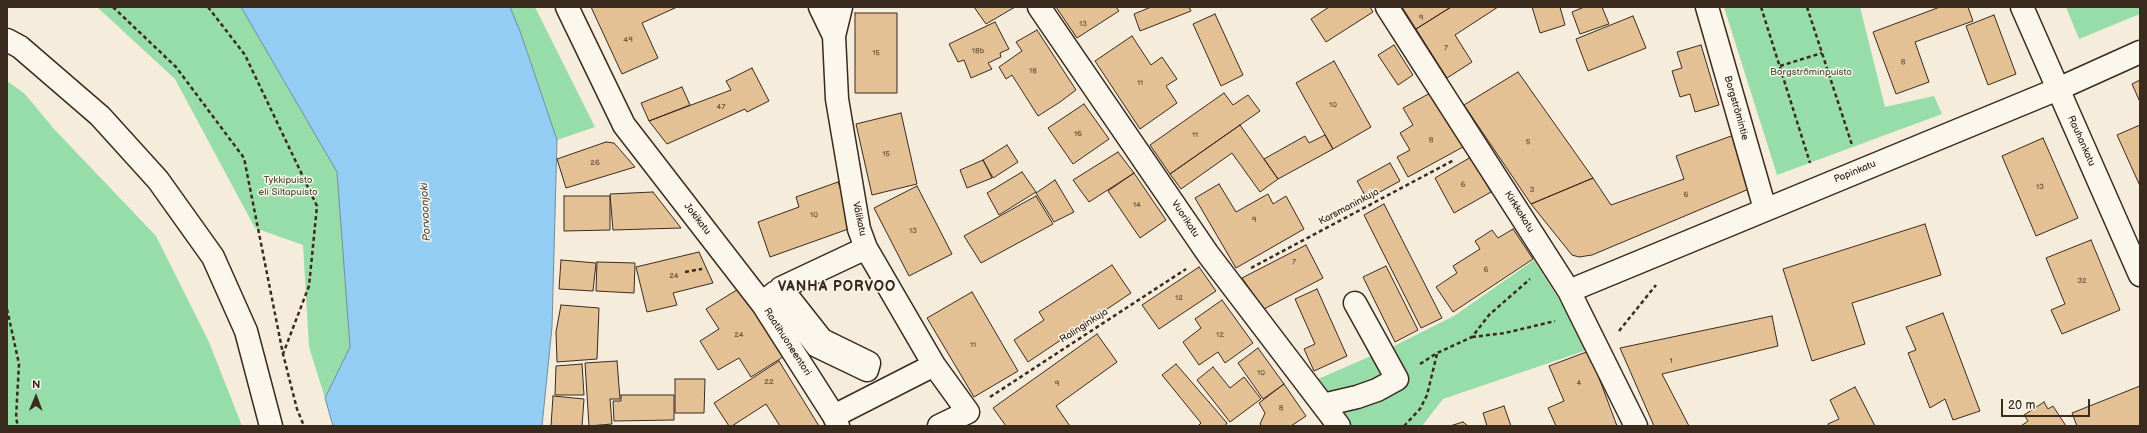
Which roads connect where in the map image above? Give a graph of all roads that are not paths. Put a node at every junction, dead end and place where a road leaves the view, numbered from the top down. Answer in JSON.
{"nodes":[{"id":1,"x":567,"y":7,"type":"edge"},
{"id":2,"x":820,"y":7,"type":"edge"},
{"id":3,"x":841,"y":7,"type":"edge"},
{"id":4,"x":1038,"y":7,"type":"edge"},
{"id":5,"x":1387,"y":7,"type":"edge"},
{"id":6,"x":1707,"y":7,"type":"edge"},
{"id":7,"x":2022,"y":7,"type":"edge"},
{"id":8,"x":834,"y":36,"type":"junction"},
{"id":9,"x":7,"y":40,"type":"edge"},
{"id":10,"x":2140,"y":52,"type":"edge"},
{"id":11,"x":2058,"y":89,"type":"junction"},
{"id":12,"x":1765,"y":209,"type":"junction"},
{"id":13,"x":866,"y":248,"type":"junction"},
{"id":14,"x":2140,"y":275,"type":"edge"},
{"id":15,"x":1569,"y":291,"type":"junction"},
{"id":16,"x":762,"y":303,"type":"junction"},
{"id":17,"x":1355,"y":303,"type":"dead end"},
{"id":18,"x":934,"y":365,"type":"junction"},
{"id":19,"x":1323,"y":405,"type":"junction"},
{"id":20,"x":973,"y":419,"type":"edge"},
{"id":21,"x":836,"y":421,"type":"edge"},
{"id":22,"x":271,"y":426,"type":"edge"},
{"id":23,"x":939,"y":426,"type":"edge"},
{"id":24,"x":1339,"y":426,"type":"edge"},
{"id":25,"x":1636,"y":426,"type":"edge"}],
"edges":[{"from":1,"to":16,"type":"street","name":"Jokikatu"},
{"from":2,"to":8,"type":"street","name":"Välikatu"},
{"from":3,"to":8,"type":"street"},
{"from":4,"to":19,"type":"street","name":"Vuorikatu"},
{"from":5,"to":15,"type":"street","name":"Kirkkokatu"},
{"from":6,"to":12,"type":"street","name":"Borgströmintie"},
{"from":7,"to":11,"type":"street","name":"Rauhankatu"},
{"from":8,"to":13,"type":"street","name":"Välikatu"},
{"from":9,"to":22,"type":"street"},
{"from":10,"to":11,"type":"street","name":"Papinkatu"},
{"from":11,"to":12,"type":"street","name":"Papinkatu"},
{"from":11,"to":14,"type":"street","name":"Rauhankatu"},
{"from":12,"to":15,"type":"street","name":"Papinkatu"},
{"from":13,"to":16,"type":"street","name":"Raatihuoneentori"},
{"from":13,"to":18,"type":"street","name":"Välikatu"},
{"from":15,"to":25,"type":"street","name":"Kirkkokatu"},
{"from":16,"to":21,"type":"street","name":"Raatihuoneentori"},
{"from":17,"to":19,"type":"street"},
{"from":18,"to":20,"type":"street"},
{"from":18,"to":21,"type":"street","name":"Raatihuoneentori"},
{"from":19,"to":24,"type":"street","name":"Vuorikatu"},
{"from":20,"to":23,"type":"street"}]}
